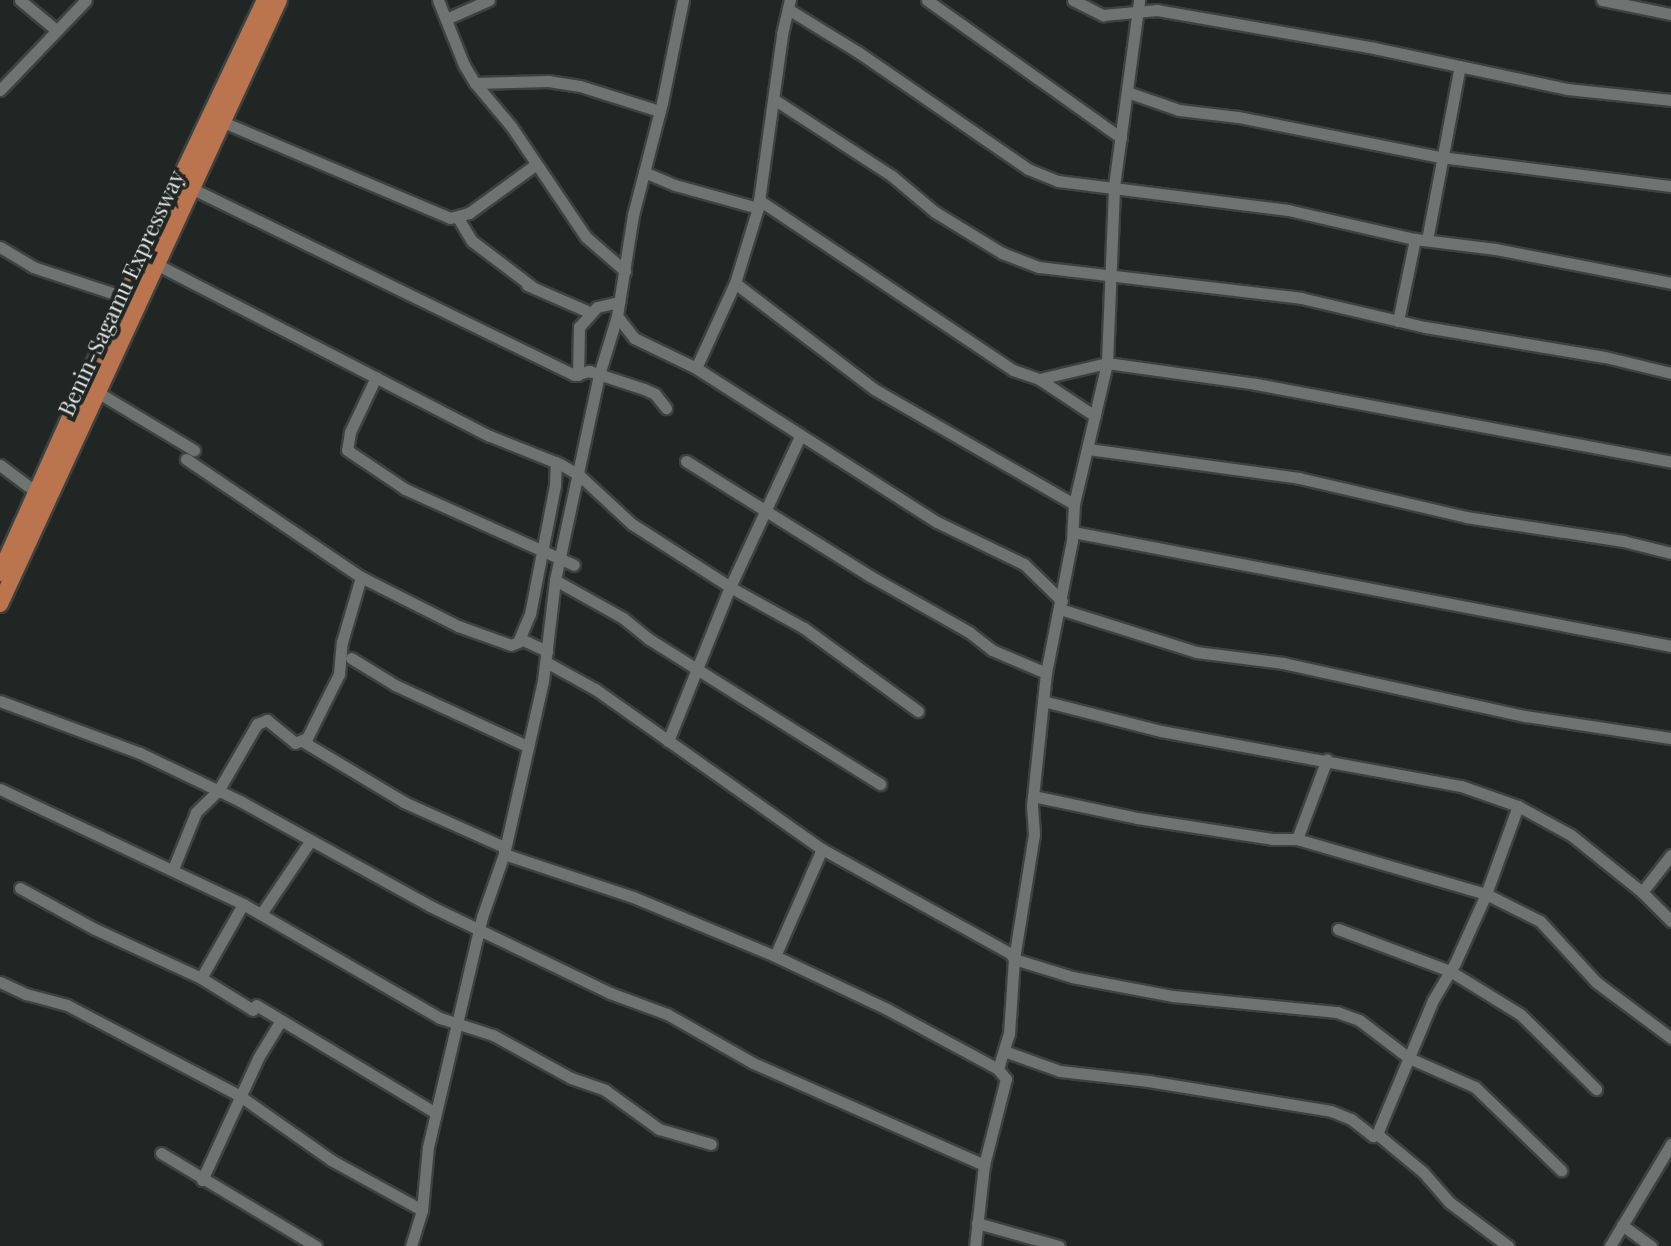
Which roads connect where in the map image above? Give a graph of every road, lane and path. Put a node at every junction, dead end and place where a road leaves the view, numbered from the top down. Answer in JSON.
{"nodes":[{"id":1,"x":20,"y":0,"type":"edge"},
{"id":2,"x":86,"y":0,"type":"edge"},
{"id":3,"x":265,"y":0,"type":"edge"},
{"id":4,"x":279,"y":0,"type":"edge"},
{"id":5,"x":438,"y":0,"type":"edge"},
{"id":6,"x":489,"y":0,"type":"edge"},
{"id":7,"x":683,"y":0,"type":"edge"},
{"id":8,"x":927,"y":0,"type":"edge"},
{"id":9,"x":1073,"y":0,"type":"edge"},
{"id":10,"x":1139,"y":0,"type":"edge"},
{"id":11,"x":1602,"y":0,"type":"edge"},
{"id":12,"x":789,"y":5,"type":"edge"},
{"id":13,"x":1137,"y":14,"type":"junction"},
{"id":14,"x":1671,"y":14,"type":"edge"},
{"id":15,"x":446,"y":19,"type":"junction"},
{"id":16,"x":56,"y":30,"type":"junction"},
{"id":17,"x":1460,"y":66,"type":"junction"},
{"id":18,"x":475,"y":83,"type":"junction"},
{"id":19,"x":0,"y":90,"type":"edge"},
{"id":20,"x":1127,"y":92,"type":"junction"},
{"id":21,"x":775,"y":100,"type":"junction"},
{"id":22,"x":1671,"y":100,"type":"edge"},
{"id":23,"x":659,"y":111,"type":"junction"},
{"id":24,"x":223,"y":122,"type":"junction"},
{"id":25,"x":1121,"y":138,"type":"junction"},
{"id":26,"x":1440,"y":157,"type":"junction"},
{"id":27,"x":535,"y":165,"type":"junction"},
{"id":28,"x":644,"y":172,"type":"junction"},
{"id":29,"x":1114,"y":186,"type":"junction"},
{"id":30,"x":1671,"y":186,"type":"edge"},
{"id":31,"x":193,"y":189,"type":"junction"},
{"id":32,"x":758,"y":204,"type":"junction"},
{"id":33,"x":458,"y":218,"type":"junction"},
{"id":34,"x":1421,"y":239,"type":"junction"},
{"id":35,"x":0,"y":247,"type":"edge"},
{"id":36,"x":158,"y":265,"type":"junction"},
{"id":37,"x":625,"y":271,"type":"junction"},
{"id":38,"x":1110,"y":274,"type":"junction"},
{"id":39,"x":516,"y":280,"type":"dead end"},
{"id":40,"x":735,"y":283,"type":"junction"},
{"id":41,"x":1671,"y":283,"type":"edge"},
{"id":42,"x":534,"y":288,"type":"junction"},
{"id":43,"x":124,"y":297,"type":"junction"},
{"id":44,"x":619,"y":302,"type":"junction"},
{"id":45,"x":589,"y":312,"type":"junction"},
{"id":46,"x":617,"y":316,"type":"junction"},
{"id":47,"x":1398,"y":321,"type":"junction"},
{"id":48,"x":1107,"y":363,"type":"junction"},
{"id":49,"x":696,"y":368,"type":"junction"},
{"id":50,"x":586,"y":371,"type":"junction"},
{"id":51,"x":1671,"y":373,"type":"edge"},
{"id":52,"x":376,"y":377,"type":"junction"},
{"id":53,"x":1039,"y":379,"type":"junction"},
{"id":54,"x":99,"y":393,"type":"junction"},
{"id":55,"x":666,"y":408,"type":"dead end"},
{"id":56,"x":1095,"y":416,"type":"junction"},
{"id":57,"x":800,"y":436,"type":"junction"},
{"id":58,"x":1088,"y":449,"type":"junction"},
{"id":59,"x":686,"y":461,"type":"dead end"},
{"id":60,"x":556,"y":462,"type":"junction"},
{"id":61,"x":1671,"y":462,"type":"edge"},
{"id":62,"x":0,"y":465,"type":"edge"},
{"id":63,"x":579,"y":475,"type":"junction"},
{"id":64,"x":36,"y":492,"type":"junction"},
{"id":65,"x":551,"y":502,"type":"junction"},
{"id":66,"x":1074,"y":504,"type":"junction"},
{"id":67,"x":435,"y":506,"type":"dead end"},
{"id":68,"x":766,"y":509,"type":"junction"},
{"id":69,"x":569,"y":512,"type":"junction"},
{"id":70,"x":1073,"y":532,"type":"junction"},
{"id":71,"x":542,"y":551,"type":"junction"},
{"id":72,"x":1671,"y":553,"type":"edge"},
{"id":73,"x":560,"y":558,"type":"junction"},
{"id":74,"x":574,"y":565,"type":"junction"},
{"id":75,"x":0,"y":573,"type":"edge"},
{"id":76,"x":361,"y":577,"type":"junction"},
{"id":77,"x":555,"y":580,"type":"junction"},
{"id":78,"x":730,"y":587,"type":"junction"},
{"id":79,"x":0,"y":604,"type":"edge"},
{"id":80,"x":1061,"y":605,"type":"junction"},
{"id":81,"x":521,"y":639,"type":"junction"},
{"id":82,"x":1671,"y":646,"type":"edge"},
{"id":83,"x":547,"y":656,"type":"junction"},
{"id":84,"x":351,"y":658,"type":"dead end"},
{"id":85,"x":698,"y":670,"type":"junction"},
{"id":86,"x":1046,"y":673,"type":"junction"},
{"id":87,"x":0,"y":701,"type":"edge"},
{"id":88,"x":1043,"y":701,"type":"junction"},
{"id":89,"x":918,"y":711,"type":"dead end"},
{"id":90,"x":1671,"y":738,"type":"edge"},
{"id":91,"x":302,"y":741,"type":"junction"},
{"id":92,"x":668,"y":741,"type":"junction"},
{"id":93,"x":525,"y":745,"type":"junction"},
{"id":94,"x":1327,"y":759,"type":"junction"},
{"id":95,"x":880,"y":784,"type":"dead end"},
{"id":96,"x":0,"y":789,"type":"edge"},
{"id":97,"x":218,"y":791,"type":"junction"},
{"id":98,"x":1033,"y":796,"type":"junction"},
{"id":99,"x":1518,"y":806,"type":"junction"},
{"id":100,"x":1297,"y":839,"type":"junction"},
{"id":101,"x":311,"y":840,"type":"junction"},
{"id":102,"x":822,"y":849,"type":"junction"},
{"id":103,"x":504,"y":854,"type":"junction"},
{"id":104,"x":1671,"y":855,"type":"edge"},
{"id":105,"x":173,"y":869,"type":"junction"},
{"id":106,"x":20,"y":888,"type":"dead end"},
{"id":107,"x":1642,"y":892,"type":"junction"},
{"id":108,"x":1486,"y":894,"type":"junction"},
{"id":109,"x":243,"y":904,"type":"junction"},
{"id":110,"x":261,"y":914,"type":"junction"},
{"id":111,"x":1671,"y":921,"type":"edge"},
{"id":112,"x":479,"y":928,"type":"junction"},
{"id":113,"x":1338,"y":929,"type":"dead end"},
{"id":114,"x":775,"y":956,"type":"junction"},
{"id":115,"x":1014,"y":959,"type":"junction"},
{"id":116,"x":1450,"y":971,"type":"junction"},
{"id":117,"x":201,"y":978,"type":"junction"},
{"id":118,"x":0,"y":982,"type":"edge"},
{"id":119,"x":280,"y":1022,"type":"junction"},
{"id":120,"x":458,"y":1026,"type":"junction"},
{"id":121,"x":1671,"y":1038,"type":"edge"},
{"id":122,"x":1004,"y":1051,"type":"junction"},
{"id":123,"x":1409,"y":1058,"type":"junction"},
{"id":124,"x":998,"y":1069,"type":"junction"},
{"id":125,"x":1596,"y":1089,"type":"dead end"},
{"id":126,"x":240,"y":1096,"type":"junction"},
{"id":127,"x":436,"y":1113,"type":"junction"},
{"id":128,"x":1377,"y":1134,"type":"junction"},
{"id":129,"x":711,"y":1144,"type":"dead end"},
{"id":130,"x":1670,"y":1146,"type":"edge"},
{"id":131,"x":161,"y":1153,"type":"dead end"},
{"id":132,"x":984,"y":1165,"type":"junction"},
{"id":133,"x":1561,"y":1170,"type":"dead end"},
{"id":134,"x":202,"y":1180,"type":"junction"},
{"id":135,"x":422,"y":1210,"type":"junction"},
{"id":136,"x":977,"y":1223,"type":"junction"},
{"id":137,"x":1622,"y":1225,"type":"junction"},
{"id":138,"x":316,"y":1246,"type":"edge"},
{"id":139,"x":411,"y":1246,"type":"edge"},
{"id":140,"x":975,"y":1246,"type":"edge"},
{"id":141,"x":1059,"y":1246,"type":"edge"},
{"id":142,"x":1508,"y":1246,"type":"edge"},
{"id":143,"x":1610,"y":1246,"type":"edge"},
{"id":144,"x":1651,"y":1246,"type":"edge"}],
"edges":[{"from":1,"to":16,"type":"street"},
{"from":2,"to":16,"type":"street"},
{"from":3,"to":43,"type":"highway"},
{"from":4,"to":24,"type":"highway","name":"Benin-Sagamu Expressway"},
{"from":5,"to":15,"type":"street"},
{"from":6,"to":15,"type":"street"},
{"from":7,"to":23,"type":"street"},
{"from":8,"to":25,"type":"street"},
{"from":9,"to":13,"type":"street"},
{"from":10,"to":13,"type":"street"},
{"from":11,"to":14,"type":"street"},
{"from":12,"to":21,"type":"street"},
{"from":12,"to":29,"type":"street"},
{"from":13,"to":17,"type":"street"},
{"from":13,"to":20,"type":"street"},
{"from":15,"to":18,"type":"street"},
{"from":16,"to":19,"type":"street"},
{"from":17,"to":22,"type":"street"},
{"from":17,"to":26,"type":"street"},
{"from":18,"to":23,"type":"street"},
{"from":18,"to":27,"type":"street"},
{"from":20,"to":25,"type":"street"},
{"from":20,"to":26,"type":"street"},
{"from":21,"to":32,"type":"street"},
{"from":21,"to":38,"type":"street"},
{"from":23,"to":28,"type":"street"},
{"from":24,"to":31,"type":"highway","name":"Benin-Sagamu Expressway"},
{"from":24,"to":33,"type":"street"},
{"from":25,"to":29,"type":"street"},
{"from":26,"to":30,"type":"street"},
{"from":26,"to":34,"type":"street"},
{"from":27,"to":33,"type":"street"},
{"from":27,"to":37,"type":"street"},
{"from":28,"to":32,"type":"street"},
{"from":28,"to":37,"type":"street"},
{"from":29,"to":34,"type":"street"},
{"from":29,"to":38,"type":"street"},
{"from":31,"to":36,"type":"highway","name":"Benin-Sagamu Expressway"},
{"from":31,"to":50,"type":"street"},
{"from":32,"to":40,"type":"street"},
{"from":32,"to":53,"type":"street"},
{"from":33,"to":42,"type":"street"},
{"from":34,"to":41,"type":"street"},
{"from":34,"to":47,"type":"street"},
{"from":35,"to":43,"type":"street"},
{"from":36,"to":52,"type":"street"},
{"from":36,"to":54,"type":"highway","name":"Benin-Sagamu Expressway"},
{"from":37,"to":44,"type":"street"},
{"from":38,"to":47,"type":"street"},
{"from":38,"to":48,"type":"street"},
{"from":39,"to":42,"type":"street"},
{"from":40,"to":49,"type":"street"},
{"from":40,"to":66,"type":"street"},
{"from":42,"to":45,"type":"street"},
{"from":43,"to":64,"type":"highway"},
{"from":44,"to":45,"type":"street"},
{"from":44,"to":46,"type":"street"},
{"from":45,"to":50,"type":"street"},
{"from":46,"to":49,"type":"street"},
{"from":46,"to":50,"type":"street"},
{"from":47,"to":51,"type":"street"},
{"from":48,"to":53,"type":"street"},
{"from":48,"to":56,"type":"street"},
{"from":48,"to":61,"type":"street"},
{"from":49,"to":57,"type":"street"},
{"from":50,"to":55,"type":"street"},
{"from":50,"to":63,"type":"street"},
{"from":52,"to":60,"type":"street"},
{"from":52,"to":74,"type":"street"},
{"from":53,"to":56,"type":"street"},
{"from":54,"to":76,"type":"street"},
{"from":54,"to":79,"type":"highway","name":"Benin-Sagamu Expressway"},
{"from":56,"to":58,"type":"street"},
{"from":57,"to":68,"type":"street"},
{"from":57,"to":80,"type":"street"},
{"from":58,"to":66,"type":"street"},
{"from":58,"to":72,"type":"street"},
{"from":59,"to":68,"type":"street"},
{"from":60,"to":63,"type":"street"},
{"from":60,"to":65,"type":"street"},
{"from":62,"to":64,"type":"street"},
{"from":63,"to":69,"type":"street"},
{"from":63,"to":78,"type":"street"},
{"from":64,"to":75,"type":"highway"},
{"from":65,"to":69,"type":"street"},
{"from":65,"to":71,"type":"street"},
{"from":66,"to":70,"type":"street"},
{"from":67,"to":74,"type":"street"},
{"from":68,"to":78,"type":"street"},
{"from":68,"to":86,"type":"street"},
{"from":69,"to":73,"type":"street"},
{"from":70,"to":80,"type":"street"},
{"from":70,"to":82,"type":"street"},
{"from":71,"to":73,"type":"street"},
{"from":71,"to":74,"type":"street"},
{"from":71,"to":81,"type":"street"},
{"from":73,"to":77,"type":"street"},
{"from":76,"to":81,"type":"street"},
{"from":76,"to":91,"type":"street"},
{"from":77,"to":83,"type":"street"},
{"from":77,"to":85,"type":"street"},
{"from":78,"to":85,"type":"street"},
{"from":78,"to":89,"type":"street"},
{"from":80,"to":86,"type":"street"},
{"from":80,"to":90,"type":"street"},
{"from":81,"to":83,"type":"street"},
{"from":83,"to":92,"type":"street"},
{"from":83,"to":93,"type":"street"},
{"from":84,"to":93,"type":"street"},
{"from":85,"to":92,"type":"street"},
{"from":85,"to":95,"type":"street"},
{"from":86,"to":88,"type":"street"},
{"from":87,"to":97,"type":"street"},
{"from":88,"to":94,"type":"street"},
{"from":88,"to":98,"type":"street"},
{"from":91,"to":97,"type":"street"},
{"from":91,"to":103,"type":"street"},
{"from":92,"to":102,"type":"street"},
{"from":93,"to":103,"type":"street"},
{"from":94,"to":99,"type":"street"},
{"from":94,"to":100,"type":"street"},
{"from":96,"to":105,"type":"street"},
{"from":97,"to":101,"type":"street"},
{"from":97,"to":105,"type":"street"},
{"from":98,"to":100,"type":"street"},
{"from":98,"to":115,"type":"street"},
{"from":99,"to":107,"type":"street"},
{"from":99,"to":108,"type":"street"},
{"from":100,"to":108,"type":"street"},
{"from":101,"to":110,"type":"street"},
{"from":101,"to":112,"type":"street"},
{"from":102,"to":114,"type":"street"},
{"from":102,"to":115,"type":"street"},
{"from":103,"to":112,"type":"street"},
{"from":103,"to":114,"type":"street"},
{"from":104,"to":107,"type":"street"},
{"from":105,"to":109,"type":"street"},
{"from":106,"to":117,"type":"street"},
{"from":107,"to":111,"type":"street"},
{"from":108,"to":116,"type":"street"},
{"from":108,"to":121,"type":"street"},
{"from":109,"to":110,"type":"street"},
{"from":109,"to":117,"type":"street"},
{"from":110,"to":120,"type":"street"},
{"from":112,"to":120,"type":"street"},
{"from":112,"to":132,"type":"street"},
{"from":113,"to":116,"type":"street"},
{"from":114,"to":124,"type":"street"},
{"from":115,"to":122,"type":"street"},
{"from":115,"to":123,"type":"street"},
{"from":116,"to":123,"type":"street"},
{"from":116,"to":125,"type":"street"},
{"from":117,"to":119,"type":"street"},
{"from":118,"to":126,"type":"street"},
{"from":119,"to":126,"type":"street"},
{"from":119,"to":127,"type":"street"},
{"from":120,"to":127,"type":"street"},
{"from":120,"to":129,"type":"street"},
{"from":122,"to":124,"type":"street"},
{"from":122,"to":128,"type":"street"},
{"from":123,"to":128,"type":"street"},
{"from":123,"to":133,"type":"street"},
{"from":124,"to":132,"type":"street"},
{"from":126,"to":134,"type":"street"},
{"from":126,"to":135,"type":"street"},
{"from":127,"to":135,"type":"street"},
{"from":128,"to":142,"type":"street"},
{"from":130,"to":137,"type":"street"},
{"from":131,"to":134,"type":"street"},
{"from":132,"to":136,"type":"street"},
{"from":134,"to":138,"type":"street"},
{"from":135,"to":139,"type":"street"},
{"from":136,"to":140,"type":"street"},
{"from":136,"to":141,"type":"street"},
{"from":137,"to":143,"type":"street"},
{"from":137,"to":144,"type":"street"}]}
